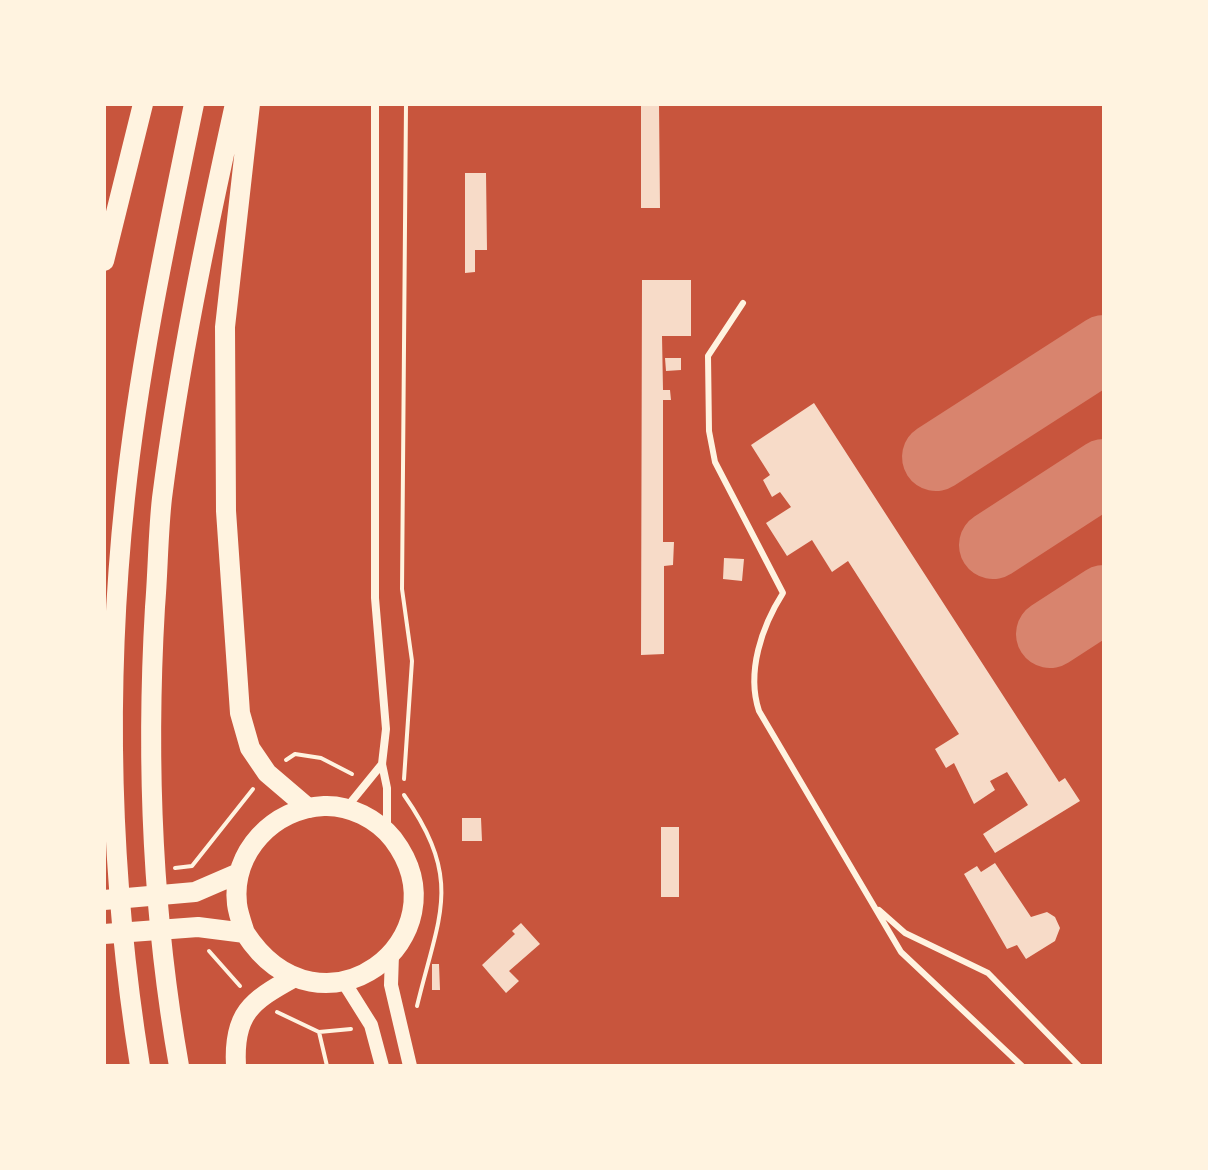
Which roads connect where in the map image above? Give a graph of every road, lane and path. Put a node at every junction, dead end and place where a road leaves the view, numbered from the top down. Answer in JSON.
{"nodes":[{"id":1,"x":143,"y":104,"type":"edge"},
{"id":2,"x":194,"y":104,"type":"edge"},
{"id":3,"x":235,"y":104,"type":"edge"},
{"id":4,"x":250,"y":104,"type":"edge"},
{"id":5,"x":375,"y":104,"type":"edge"},
{"id":6,"x":406,"y":104,"type":"edge"},
{"id":7,"x":104,"y":261,"type":"edge"},
{"id":8,"x":743,"y":303,"type":"dead end"},
{"id":9,"x":382,"y":764,"type":"junction"},
{"id":10,"x":267,"y":773,"type":"junction"},
{"id":11,"x":368,"y":781,"type":"junction"},
{"id":12,"x":387,"y":788,"type":"junction"},
{"id":13,"x":403,"y":793,"type":"junction"},
{"id":14,"x":308,"y":808,"type":"junction"},
{"id":15,"x":346,"y":808,"type":"junction"},
{"id":16,"x":387,"y":831,"type":"junction"},
{"id":17,"x":192,"y":866,"type":"dead end"},
{"id":18,"x":239,"y":873,"type":"junction"},
{"id":19,"x":104,"y":900,"type":"edge"},
{"id":20,"x":873,"y":905,"type":"junction"},
{"id":21,"x":245,"y":933,"type":"junction"},
{"id":22,"x":104,"y":934,"type":"edge"},
{"id":23,"x":392,"y":954,"type":"junction"},
{"id":24,"x":293,"y":978,"type":"junction"},
{"id":25,"x":344,"y":982,"type":"junction"},
{"id":26,"x":416,"y":1012,"type":"dead end"},
{"id":27,"x":319,"y":1032,"type":"dead end"},
{"id":28,"x":140,"y":1066,"type":"edge"},
{"id":29,"x":179,"y":1066,"type":"edge"},
{"id":30,"x":236,"y":1066,"type":"edge"},
{"id":31,"x":327,"y":1066,"type":"edge"},
{"id":32,"x":382,"y":1066,"type":"edge"},
{"id":33,"x":410,"y":1066,"type":"edge"},
{"id":34,"x":1022,"y":1066,"type":"edge"},
{"id":35,"x":1079,"y":1066,"type":"edge"}],
"edges":[{"from":1,"to":7,"type":"main road"},
{"from":2,"to":28,"type":"main road"},
{"from":3,"to":29,"type":"main road"},
{"from":4,"to":10,"type":"main road"},
{"from":5,"to":9,"type":"street"},
{"from":6,"to":13,"type":"path"},
{"from":8,"to":20,"type":"lane"},
{"from":9,"to":11,"type":"street"},
{"from":9,"to":12,"type":"street"},
{"from":10,"to":11,"type":"path"},
{"from":10,"to":14,"type":"main road"},
{"from":10,"to":17,"type":"path"},
{"from":11,"to":15,"type":"street"},
{"from":12,"to":13,"type":"path"},
{"from":12,"to":16,"type":"street"},
{"from":13,"to":26,"type":"path"},
{"from":14,"to":15,"type":"main road"},
{"from":14,"to":18,"type":"main road"},
{"from":15,"to":16,"type":"main road"},
{"from":16,"to":23,"type":"main road"},
{"from":18,"to":19,"type":"main road"},
{"from":18,"to":21,"type":"main road"},
{"from":20,"to":34,"type":"lane"},
{"from":20,"to":35,"type":"lane"},
{"from":21,"to":22,"type":"main road"},
{"from":21,"to":24,"type":"main road"},
{"from":23,"to":25,"type":"main road"},
{"from":23,"to":33,"type":"street"},
{"from":24,"to":25,"type":"main road"},
{"from":24,"to":30,"type":"main road"},
{"from":25,"to":32,"type":"street"},
{"from":27,"to":31,"type":"path"}]}
